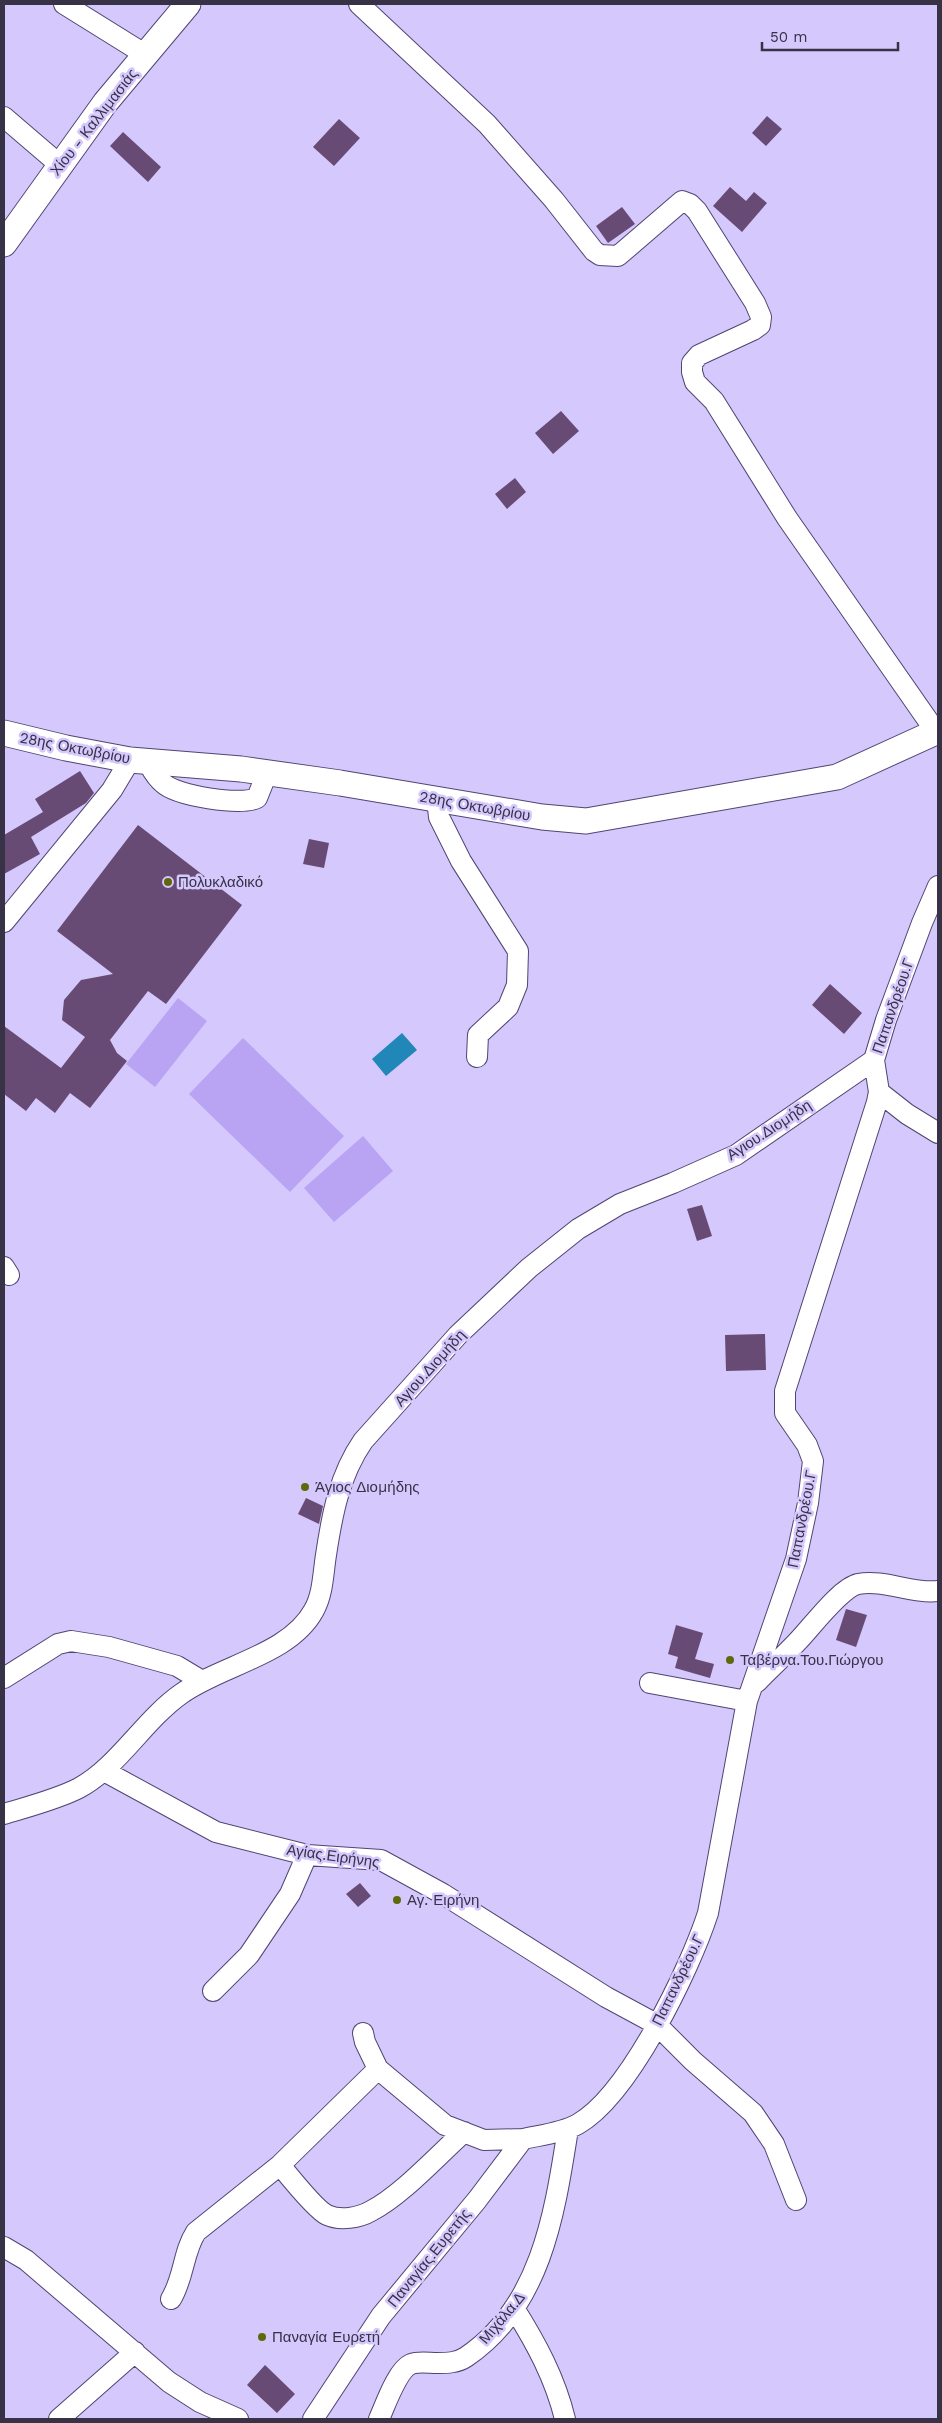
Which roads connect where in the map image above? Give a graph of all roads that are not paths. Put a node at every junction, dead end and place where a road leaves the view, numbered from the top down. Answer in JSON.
{"nodes":[{"id":1,"x":64,"y":4,"type":"edge"},
{"id":2,"x":188,"y":4,"type":"edge"},
{"id":3,"x":359,"y":4,"type":"edge"},
{"id":4,"x":146,"y":55,"type":"junction"},
{"id":5,"x":4,"y":117,"type":"edge"},
{"id":6,"x":60,"y":165,"type":"junction"},
{"id":7,"x":4,"y":244,"type":"edge"},
{"id":8,"x":937,"y":732,"type":"edge"},
{"id":9,"x":4,"y":733,"type":"edge"},
{"id":10,"x":138,"y":760,"type":"junction"},
{"id":11,"x":437,"y":799,"type":"junction"},
{"id":12,"x":938,"y":886,"type":"edge"},
{"id":13,"x":4,"y":922,"type":"edge"},
{"id":14,"x":477,"y":1057,"type":"dead end"},
{"id":15,"x":874,"y":1060,"type":"junction"},
{"id":16,"x":878,"y":1092,"type":"junction"},
{"id":17,"x":938,"y":1133,"type":"edge"},
{"id":18,"x":938,"y":1591,"type":"edge"},
{"id":19,"x":4,"y":1678,"type":"edge"},
{"id":20,"x":202,"y":1681,"type":"junction"},
{"id":21,"x":650,"y":1683,"type":"dead end"},
{"id":22,"x":750,"y":1693,"type":"junction"},
{"id":23,"x":104,"y":1771,"type":"junction"},
{"id":24,"x":4,"y":1814,"type":"edge"},
{"id":25,"x":307,"y":1855,"type":"junction"},
{"id":26,"x":213,"y":1991,"type":"dead end"},
{"id":27,"x":656,"y":2024,"type":"junction"},
{"id":28,"x":363,"y":2032,"type":"dead end"},
{"id":29,"x":378,"y":2070,"type":"junction"},
{"id":30,"x":568,"y":2129,"type":"junction"},
{"id":31,"x":464,"y":2132,"type":"junction"},
{"id":32,"x":523,"y":2139,"type":"junction"},
{"id":33,"x":280,"y":2165,"type":"junction"},
{"id":34,"x":796,"y":2200,"type":"dead end"},
{"id":35,"x":4,"y":2247,"type":"edge"},
{"id":36,"x":171,"y":2299,"type":"dead end"},
{"id":37,"x":514,"y":2308,"type":"junction"},
{"id":38,"x":135,"y":2352,"type":"junction"},
{"id":39,"x":228,"y":2417,"type":"edge"},
{"id":40,"x":59,"y":2419,"type":"edge"},
{"id":41,"x":313,"y":2419,"type":"edge"},
{"id":42,"x":379,"y":2419,"type":"edge"},
{"id":43,"x":565,"y":2419,"type":"edge"}],
"edges":[{"from":1,"to":4,"type":"street"},
{"from":2,"to":4,"type":"main road","name":"Χίου - Καλλιμασιάς"},
{"from":3,"to":8,"type":"street"},
{"from":4,"to":6,"type":"main road","name":"Χίου - Καλλιμασιάς"},
{"from":5,"to":6,"type":"street"},
{"from":6,"to":7,"type":"main road","name":"Χίου - Καλλιμασιάς"},
{"from":8,"to":11,"type":"main road","name":"28ης Οκτωβρίου"},
{"from":9,"to":10,"type":"main road","name":"28ης Οκτωβρίου"},
{"from":10,"to":11,"type":"main road","name":"28ης Οκτωβρίου"},
{"from":10,"to":13,"type":"street"},
{"from":11,"to":14,"type":"street"},
{"from":12,"to":15,"type":"street","name":"Παπανδρέου.Γ"},
{"from":15,"to":16,"type":"street","name":"Παπανδρέου.Γ"},
{"from":15,"to":20,"type":"street","name":"Αγιου.Διομήδη"},
{"from":16,"to":17,"type":"street"},
{"from":16,"to":22,"type":"street","name":"Παπανδρέου.Γ"},
{"from":18,"to":22,"type":"street"},
{"from":19,"to":20,"type":"street"},
{"from":20,"to":23,"type":"street","name":"Αγιου.Διομήδη"},
{"from":21,"to":22,"type":"street"},
{"from":22,"to":27,"type":"street","name":"Παπανδρέου.Γ"},
{"from":23,"to":24,"type":"street","name":"Αγιου.Διομήδη"},
{"from":23,"to":25,"type":"street","name":"Αγίας.Ειρήνης"},
{"from":25,"to":26,"type":"street"},
{"from":25,"to":27,"type":"street","name":"Αγίας.Ειρήνης"},
{"from":27,"to":30,"type":"street","name":"Παπανδρέου.Γ"},
{"from":27,"to":34,"type":"street","name":"Αγίας.Ειρήνης"},
{"from":28,"to":29,"type":"street"},
{"from":29,"to":31,"type":"street"},
{"from":29,"to":33,"type":"street"},
{"from":30,"to":32,"type":"street"},
{"from":30,"to":37,"type":"street","name":"Μιχάλα.Δ"},
{"from":31,"to":32,"type":"street"},
{"from":31,"to":33,"type":"street"},
{"from":32,"to":41,"type":"street","name":"Παναγίας.Ευρετής"},
{"from":33,"to":36,"type":"street"},
{"from":35,"to":38,"type":"street"},
{"from":37,"to":42,"type":"street","name":"Μιχάλα.Δ"},
{"from":37,"to":43,"type":"street"},
{"from":38,"to":39,"type":"street"},
{"from":38,"to":40,"type":"street"}]}
